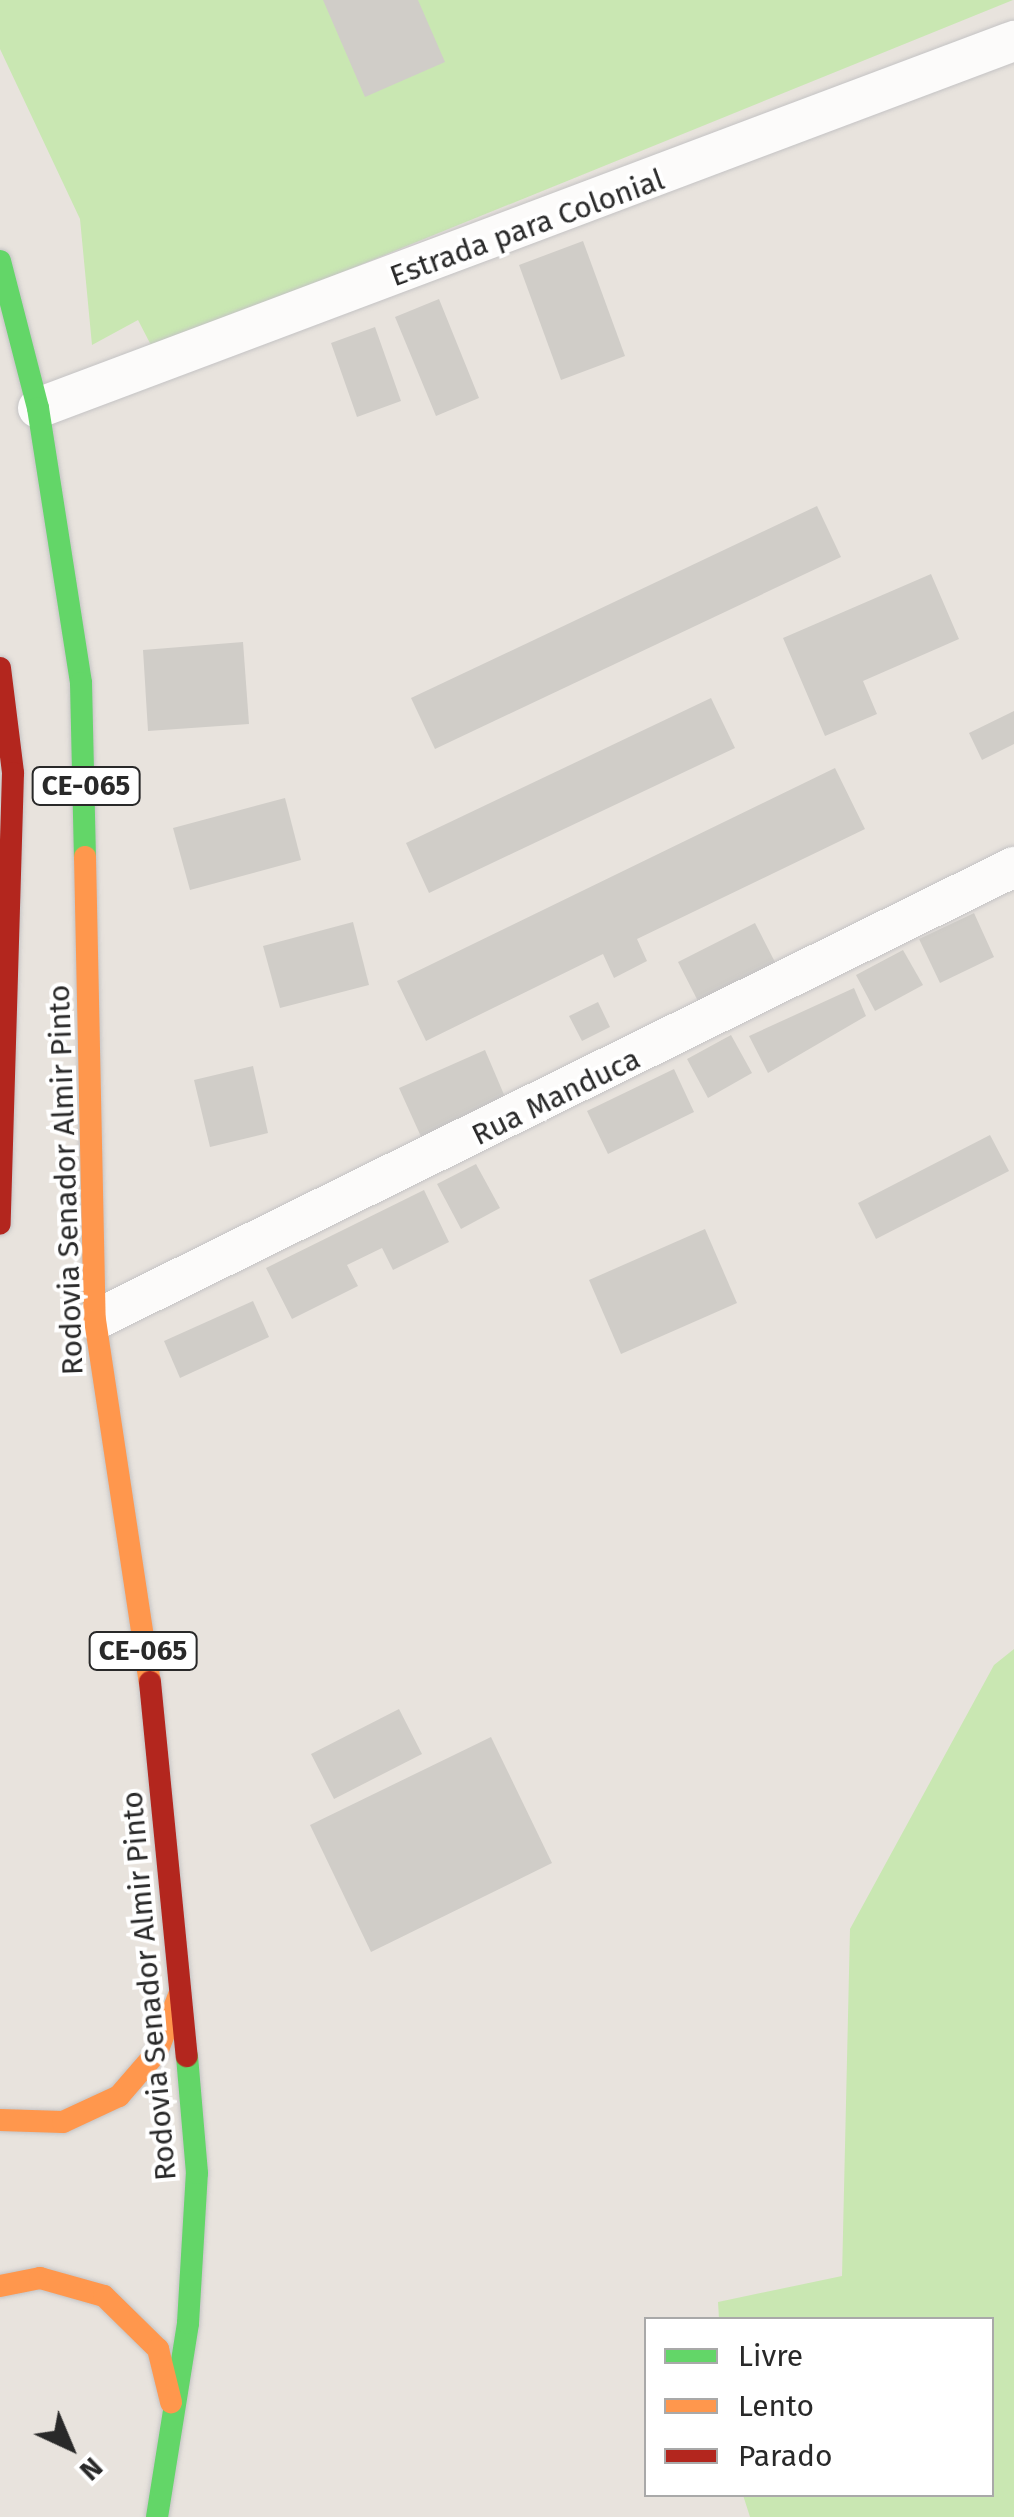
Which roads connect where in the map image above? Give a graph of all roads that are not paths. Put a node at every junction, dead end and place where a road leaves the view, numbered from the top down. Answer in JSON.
{"nodes":[{"id":1,"x":1014,"y":42,"type":"edge"},
{"id":2,"x":0,"y":261,"type":"edge"},
{"id":3,"x":38,"y":408,"type":"junction"},
{"id":4,"x":0,"y":668,"type":"edge"},
{"id":5,"x":1014,"y":866,"type":"edge"},
{"id":6,"x":6,"y":1065,"type":"edge"},
{"id":7,"x":0,"y":1224,"type":"edge"},
{"id":8,"x":95,"y":1320,"type":"junction"},
{"id":9,"x":183,"y":1984,"type":"junction"},
{"id":10,"x":0,"y":2120,"type":"edge"},
{"id":11,"x":0,"y":2286,"type":"edge"},
{"id":12,"x":173,"y":2410,"type":"junction"},
{"id":13,"x":158,"y":2517,"type":"edge"}],
"edges":[{"from":1,"to":3,"type":"street","name":"Estrada para Colonial"},
{"from":2,"to":3,"type":"main road","name":"Rodovia Senador Almir Pinto","number":"CE-065"},
{"from":3,"to":8,"type":"main road","name":"Rodovia Senador Almir Pinto","number":"CE-065"},
{"from":4,"to":6,"type":"main road","name":"Rodovia Senador Almir Pinto","number":"CE-065"},
{"from":5,"to":8,"type":"street","name":"Rua Manduca"},
{"from":6,"to":7,"type":"main road","name":"Rodovia Senador Almir Pinto","number":"CE-065"},
{"from":8,"to":9,"type":"main road","name":"Rodovia Senador Almir Pinto","number":"CE-065"},
{"from":9,"to":10,"type":"main road"},
{"from":9,"to":12,"type":"main road","name":"Rodovia Senador Almir Pinto","number":"CE-065"},
{"from":11,"to":12,"type":"main road"},
{"from":12,"to":13,"type":"main road","name":"Rodovia Senador Almir Pinto","number":"CE-065"}]}
